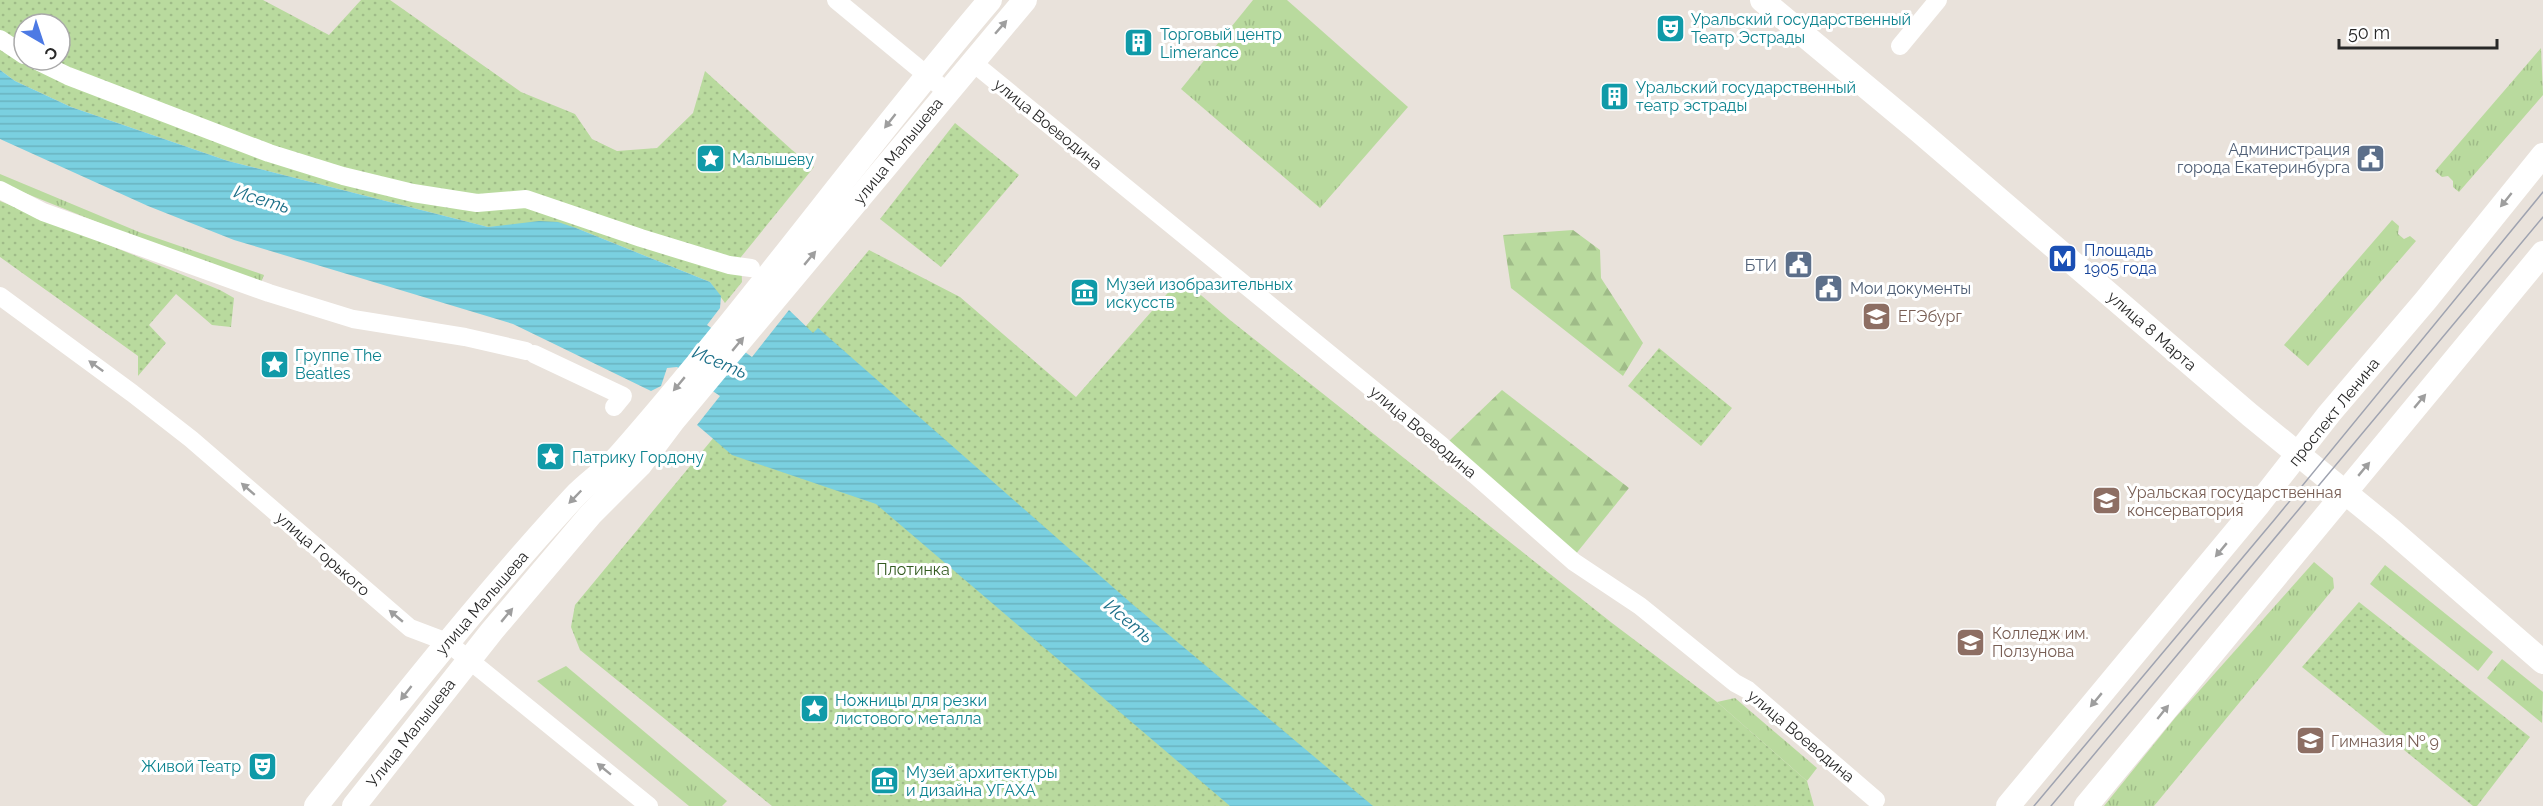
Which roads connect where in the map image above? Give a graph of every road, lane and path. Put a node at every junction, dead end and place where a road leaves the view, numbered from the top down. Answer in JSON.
{"nodes":[{"id":1,"x":837,"y":0,"type":"edge"},
{"id":2,"x":990,"y":0,"type":"edge"},
{"id":3,"x":1024,"y":0,"type":"edge"},
{"id":4,"x":1762,"y":0,"type":"edge"},
{"id":5,"x":1938,"y":0,"type":"edge"},
{"id":6,"x":1900,"y":46,"type":"dead end"},
{"id":7,"x":971,"y":61,"type":"junction"},
{"id":8,"x":60,"y":72,"type":"edge"},
{"id":9,"x":927,"y":75,"type":"junction"},
{"id":10,"x":946,"y":91,"type":"junction"},
{"id":11,"x":2543,"y":155,"type":"edge"},
{"id":12,"x":0,"y":190,"type":"edge"},
{"id":13,"x":2543,"y":253,"type":"edge"},
{"id":14,"x":760,"y":287,"type":"junction"},
{"id":15,"x":0,"y":296,"type":"edge"},
{"id":16,"x":614,"y":407,"type":"dead end"},
{"id":17,"x":666,"y":415,"type":"junction"},
{"id":18,"x":2298,"y":454,"type":"junction"},
{"id":19,"x":2345,"y":493,"type":"junction"},
{"id":20,"x":447,"y":642,"type":"junction"},
{"id":21,"x":469,"y":660,"type":"junction"},
{"id":22,"x":2543,"y":662,"type":"edge"},
{"id":23,"x":1876,"y":800,"type":"dead end"},
{"id":24,"x":316,"y":806,"type":"edge"},
{"id":25,"x":354,"y":806,"type":"edge"},
{"id":26,"x":649,"y":806,"type":"edge"},
{"id":27,"x":2008,"y":806,"type":"edge"},
{"id":28,"x":2086,"y":806,"type":"edge"}],
"edges":[{"from":1,"to":9,"type":"street"},
{"from":2,"to":9,"type":"main road","name":"улица Малышева"},
{"from":7,"to":3,"type":"main road","name":"улица Малышева","one_way":true},
{"from":4,"to":18,"type":"main road","name":"улица 8 Марта"},
{"from":5,"to":6,"type":"street"},
{"from":7,"to":10,"type":"main road","name":"улица Малышева"},
{"from":7,"to":23,"type":"street","name":"улица Воеводина"},
{"from":8,"to":14,"type":"street"},
{"from":9,"to":10,"type":"street"},
{"from":9,"to":14,"type":"main road","name":"улица Малышева","one_way":true},
{"from":14,"to":10,"type":"main road","name":"улица Малышева","one_way":true},
{"from":11,"to":18,"type":"main road","name":"проспект Ленина","one_way":true},
{"from":12,"to":16,"type":"street"},
{"from":19,"to":13,"type":"main road","one_way":true},
{"from":14,"to":17,"type":"main road"},
{"from":20,"to":15,"type":"street","name":"улица Горького","one_way":true},
{"from":17,"to":20,"type":"main road","name":"улица Малышева","one_way":true},
{"from":21,"to":17,"type":"main road","name":"улица Малышева","one_way":true},
{"from":18,"to":19,"type":"main road","name":"улица 8 Марта"},
{"from":18,"to":27,"type":"main road","name":"проспект Ленина","one_way":true},
{"from":19,"to":22,"type":"main road","name":"улица 8 Марта"},
{"from":28,"to":19,"type":"main road","one_way":true},
{"from":20,"to":21,"type":"street","name":"улица Горького"},
{"from":20,"to":24,"type":"main road","name":"улица Малышева","one_way":true},
{"from":21,"to":25,"type":"main road","name":"Улица Малышева"},
{"from":26,"to":21,"type":"street","name":"улица Горького","one_way":true}]}
